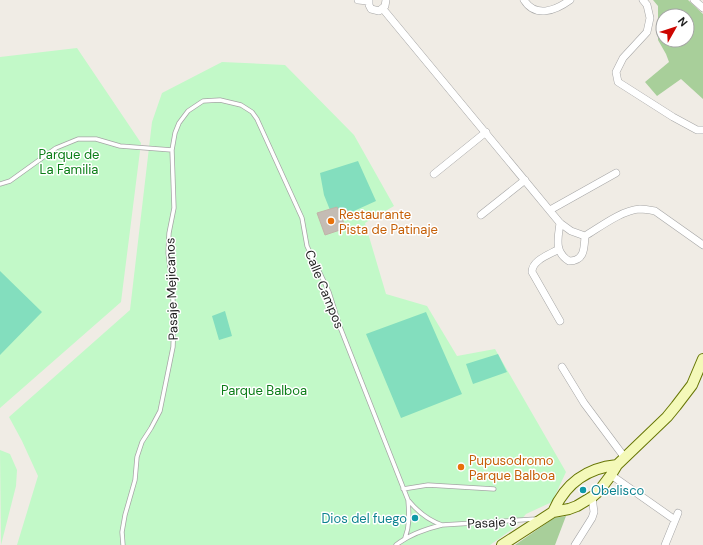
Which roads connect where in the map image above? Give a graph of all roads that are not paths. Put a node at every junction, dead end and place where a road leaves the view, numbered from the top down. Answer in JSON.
{"nodes":[{"id":1,"x":358,"y":0,"type":"edge"},
{"id":2,"x":368,"y":0,"type":"edge"},
{"id":3,"x":386,"y":0,"type":"edge"},
{"id":4,"x":524,"y":0,"type":"edge"},
{"id":5,"x":570,"y":0,"type":"edge"},
{"id":6,"x":643,"y":0,"type":"edge"},
{"id":7,"x":694,"y":0,"type":"edge"},
{"id":8,"x":703,"y":7,"type":"edge"},
{"id":9,"x":383,"y":9,"type":"junction"},
{"id":10,"x":220,"y":100,"type":"joint"},
{"id":11,"x":703,"y":130,"type":"edge"},
{"id":12,"x":486,"y":132,"type":"junction"},
{"id":13,"x":172,"y":150,"type":"junction"},
{"id":14,"x":616,"y":173,"type":"dead end"},
{"id":15,"x":434,"y":174,"type":"dead end"},
{"id":16,"x":525,"y":180,"type":"junction"},
{"id":17,"x":0,"y":184,"type":"edge"},
{"id":18,"x":550,"y":210,"type":"junction"},
{"id":19,"x":481,"y":215,"type":"dead end"},
{"id":20,"x":560,"y":223,"type":"junction"},
{"id":21,"x":585,"y":236,"type":"junction"},
{"id":22,"x":703,"y":245,"type":"edge"},
{"id":23,"x":559,"y":249,"type":"junction"},
{"id":24,"x":560,"y":322,"type":"dead end"},
{"id":25,"x":703,"y":359,"type":"edge"},
{"id":26,"x":562,"y":367,"type":"dead end"},
{"id":27,"x":621,"y":461,"type":"junction"},
{"id":28,"x":611,"y":475,"type":"junction"},
{"id":29,"x":403,"y":489,"type":"junction"},
{"id":30,"x":494,"y":489,"type":"dead end"},
{"id":31,"x":592,"y":497,"type":"junction"},
{"id":32,"x":408,"y":500,"type":"junction"},
{"id":33,"x":553,"y":512,"type":"junction"},
{"id":34,"x":543,"y":518,"type":"junction"},
{"id":35,"x":442,"y":525,"type":"junction"},
{"id":36,"x":405,"y":538,"type":"junction"},
{"id":37,"x":123,"y":545,"type":"edge"},
{"id":38,"x":396,"y":545,"type":"edge"},
{"id":39,"x":502,"y":545,"type":"edge"},
{"id":40,"x":575,"y":545,"type":"edge"},
{"id":41,"x":665,"y":545,"type":"edge"}],
"edges":[{"from":1,"to":2,"type":"street"},
{"from":2,"to":9,"type":"street"},
{"from":3,"to":9,"type":"street"},
{"from":4,"to":5,"type":"street"},
{"from":6,"to":11,"type":"street"},
{"from":7,"to":8,"type":"street"},
{"from":9,"to":12,"type":"street"},
{"from":10,"to":13,"type":"lane","name":"Pasaje Mejicanos"},
{"from":10,"to":29,"type":"lane","name":"Calle Campos"},
{"from":12,"to":15,"type":"street"},
{"from":12,"to":16,"type":"street"},
{"from":13,"to":17,"type":"lane"},
{"from":13,"to":37,"type":"lane","name":"Pasaje Mejicanos"},
{"from":14,"to":18,"type":"street"},
{"from":16,"to":18,"type":"street"},
{"from":16,"to":19,"type":"street"},
{"from":18,"to":20,"type":"street"},
{"from":20,"to":21,"type":"street"},
{"from":20,"to":23,"type":"street"},
{"from":21,"to":22,"type":"street"},
{"from":21,"to":23,"type":"street"},
{"from":23,"to":24,"type":"street"},
{"from":25,"to":27,"type":"main road"},
{"from":26,"to":27,"type":"street"},
{"from":27,"to":28,"type":"main road"},
{"from":27,"to":33,"type":"main road"},
{"from":28,"to":31,"type":"main road"},
{"from":28,"to":41,"type":"street"},
{"from":29,"to":30,"type":"lane"},
{"from":29,"to":32,"type":"lane","name":"Calle Campos"},
{"from":31,"to":33,"type":"main road"},
{"from":31,"to":40,"type":"street"},
{"from":32,"to":35,"type":"lane"},
{"from":32,"to":36,"type":"lane"},
{"from":33,"to":34,"type":"main road"},
{"from":34,"to":35,"type":"lane","name":"Pasaje 3"},
{"from":34,"to":39,"type":"main road"},
{"from":35,"to":36,"type":"lane","name":"Pasaje 3"},
{"from":36,"to":38,"type":"lane","name":"Pasaje 3"}]}
